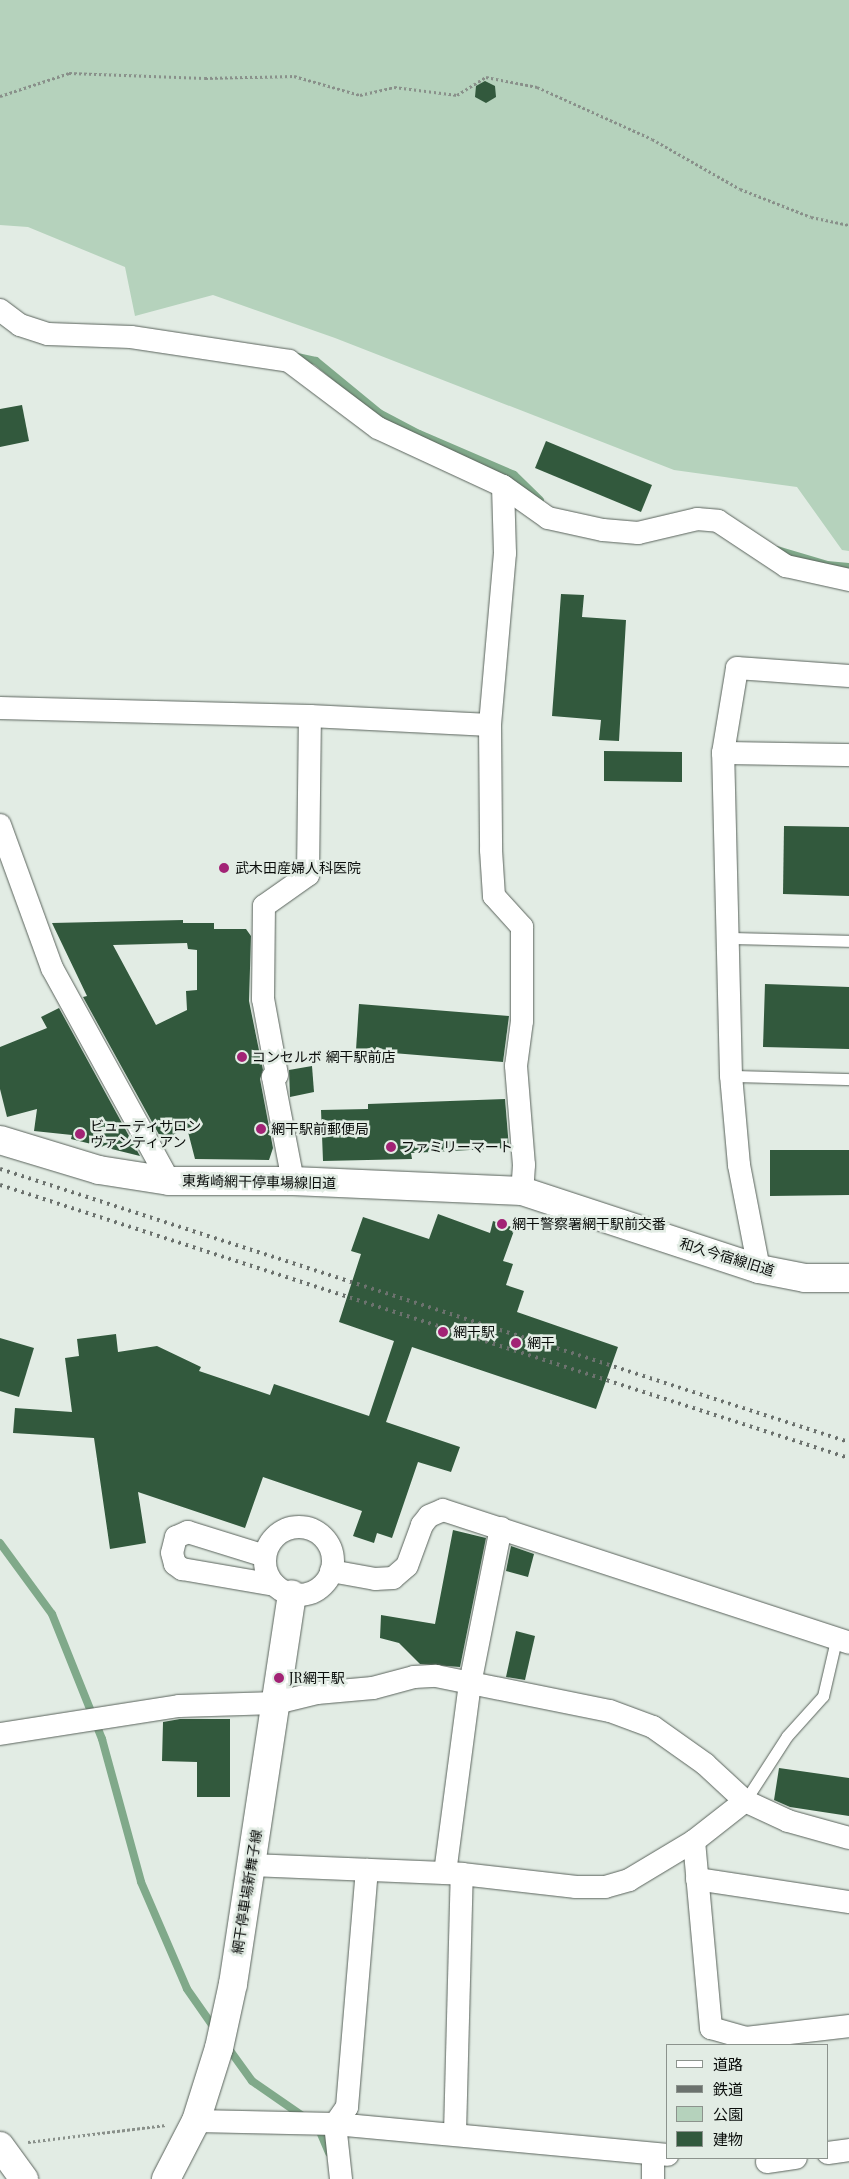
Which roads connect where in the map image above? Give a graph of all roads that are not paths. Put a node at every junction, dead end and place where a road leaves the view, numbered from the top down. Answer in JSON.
{"nodes":[{"id":1,"x":0,"y":310,"type":"edge"},
{"id":2,"x":503,"y":486,"type":"junction"},
{"id":3,"x":849,"y":580,"type":"edge"},
{"id":4,"x":849,"y":676,"type":"edge"},
{"id":5,"x":0,"y":708,"type":"edge"},
{"id":6,"x":310,"y":716,"type":"junction"},
{"id":7,"x":490,"y":725,"type":"junction"},
{"id":8,"x":723,"y":753,"type":"junction"},
{"id":9,"x":849,"y":755,"type":"edge"},
{"id":10,"x":0,"y":825,"type":"edge"},
{"id":11,"x":727,"y":938,"type":"junction"},
{"id":12,"x":849,"y":941,"type":"edge"},
{"id":13,"x":731,"y":1076,"type":"junction"},
{"id":14,"x":849,"y":1079,"type":"edge"},
{"id":15,"x":0,"y":1140,"type":"edge"},
{"id":16,"x":169,"y":1181,"type":"junction"},
{"id":17,"x":293,"y":1182,"type":"junction"},
{"id":18,"x":522,"y":1191,"type":"junction"},
{"id":19,"x":759,"y":1269,"type":"junction"},
{"id":20,"x":849,"y":1278,"type":"edge"},
{"id":21,"x":501,"y":1528,"type":"junction"},
{"id":22,"x":265,"y":1556,"type":"junction"},
{"id":23,"x":331,"y":1571,"type":"junction"},
{"id":24,"x":283,"y":1590,"type":"junction"},
{"id":25,"x":843,"y":1642,"type":"edge"},
{"id":26,"x":470,"y":1684,"type":"junction"},
{"id":27,"x":276,"y":1703,"type":"junction"},
{"id":28,"x":0,"y":1734,"type":"edge"},
{"id":29,"x":745,"y":1801,"type":"junction"},
{"id":30,"x":849,"y":1838,"type":"edge"},
{"id":31,"x":694,"y":1841,"type":"junction"},
{"id":32,"x":251,"y":1865,"type":"junction"},
{"id":33,"x":367,"y":1870,"type":"junction"},
{"id":34,"x":453,"y":1874,"type":"junction"},
{"id":35,"x":698,"y":1879,"type":"junction"},
{"id":36,"x":849,"y":1902,"type":"edge"},
{"id":37,"x":849,"y":2026,"type":"edge"},
{"id":38,"x":747,"y":2042,"type":"edge"},
{"id":39,"x":196,"y":2121,"type":"junction"},
{"id":40,"x":330,"y":2124,"type":"junction"},
{"id":41,"x":455,"y":2133,"type":"junction"},
{"id":42,"x":0,"y":2146,"type":"edge"},
{"id":43,"x":849,"y":2150,"type":"edge"},
{"id":44,"x":829,"y":2153,"type":"edge"},
{"id":45,"x":660,"y":2156,"type":"edge"},
{"id":46,"x":792,"y":2159,"type":"edge"},
{"id":47,"x":768,"y":2166,"type":"edge"},
{"id":48,"x":24,"y":2179,"type":"edge"},
{"id":49,"x":166,"y":2179,"type":"edge"},
{"id":50,"x":341,"y":2179,"type":"edge"},
{"id":51,"x":653,"y":2179,"type":"edge"}],
"edges":[{"from":1,"to":2,"type":"street"},
{"from":2,"to":3,"type":"street"},
{"from":2,"to":7,"type":"street"},
{"from":4,"to":8,"type":"street"},
{"from":5,"to":6,"type":"street"},
{"from":6,"to":7,"type":"street"},
{"from":6,"to":17,"type":"street"},
{"from":7,"to":18,"type":"street"},
{"from":8,"to":9,"type":"street"},
{"from":8,"to":11,"type":"street"},
{"from":10,"to":16,"type":"street"},
{"from":11,"to":12,"type":"lane"},
{"from":11,"to":13,"type":"street"},
{"from":13,"to":14,"type":"lane"},
{"from":13,"to":19,"type":"street"},
{"from":15,"to":16,"type":"street","name":"東觜崎網干停車場線旧道"},
{"from":16,"to":17,"type":"street","name":"東觜崎網干停車場線旧道"},
{"from":17,"to":18,"type":"street","name":"東觜崎網干停車場線旧道"},
{"from":18,"to":19,"type":"street","name":"和久今宿線旧道"},
{"from":19,"to":20,"type":"street","name":"和久今宿線旧道"},
{"from":21,"to":23,"type":"street"},
{"from":21,"to":25,"type":"street"},
{"from":21,"to":26,"type":"street"},
{"from":22,"to":23,"type":"street"},
{"from":22,"to":24,"type":"street"},
{"from":22,"to":24,"type":"street"},
{"from":23,"to":24,"type":"street"},
{"from":24,"to":27,"type":"street","name":"網干停車場新舞子線"},
{"from":25,"to":29,"type":"lane"},
{"from":26,"to":27,"type":"street"},
{"from":26,"to":29,"type":"street"},
{"from":26,"to":34,"type":"street"},
{"from":27,"to":28,"type":"street"},
{"from":27,"to":32,"type":"street","name":"網干停車場新舞子線"},
{"from":29,"to":30,"type":"street"},
{"from":29,"to":31,"type":"street"},
{"from":31,"to":34,"type":"street"},
{"from":31,"to":35,"type":"street"},
{"from":32,"to":33,"type":"street"},
{"from":32,"to":39,"type":"street","name":"網干停車場新舞子線"},
{"from":33,"to":34,"type":"street"},
{"from":33,"to":40,"type":"street"},
{"from":34,"to":41,"type":"street"},
{"from":35,"to":36,"type":"street"},
{"from":35,"to":38,"type":"street"},
{"from":37,"to":38,"type":"street"},
{"from":39,"to":40,"type":"street"},
{"from":39,"to":49,"type":"street","name":"網干停車場新舞子線"},
{"from":40,"to":41,"type":"street"},
{"from":40,"to":50,"type":"street"},
{"from":41,"to":45,"type":"street"},
{"from":42,"to":48,"type":"street"},
{"from":43,"to":44,"type":"street"},
{"from":45,"to":51,"type":"street"},
{"from":46,"to":47,"type":"street"}]}
